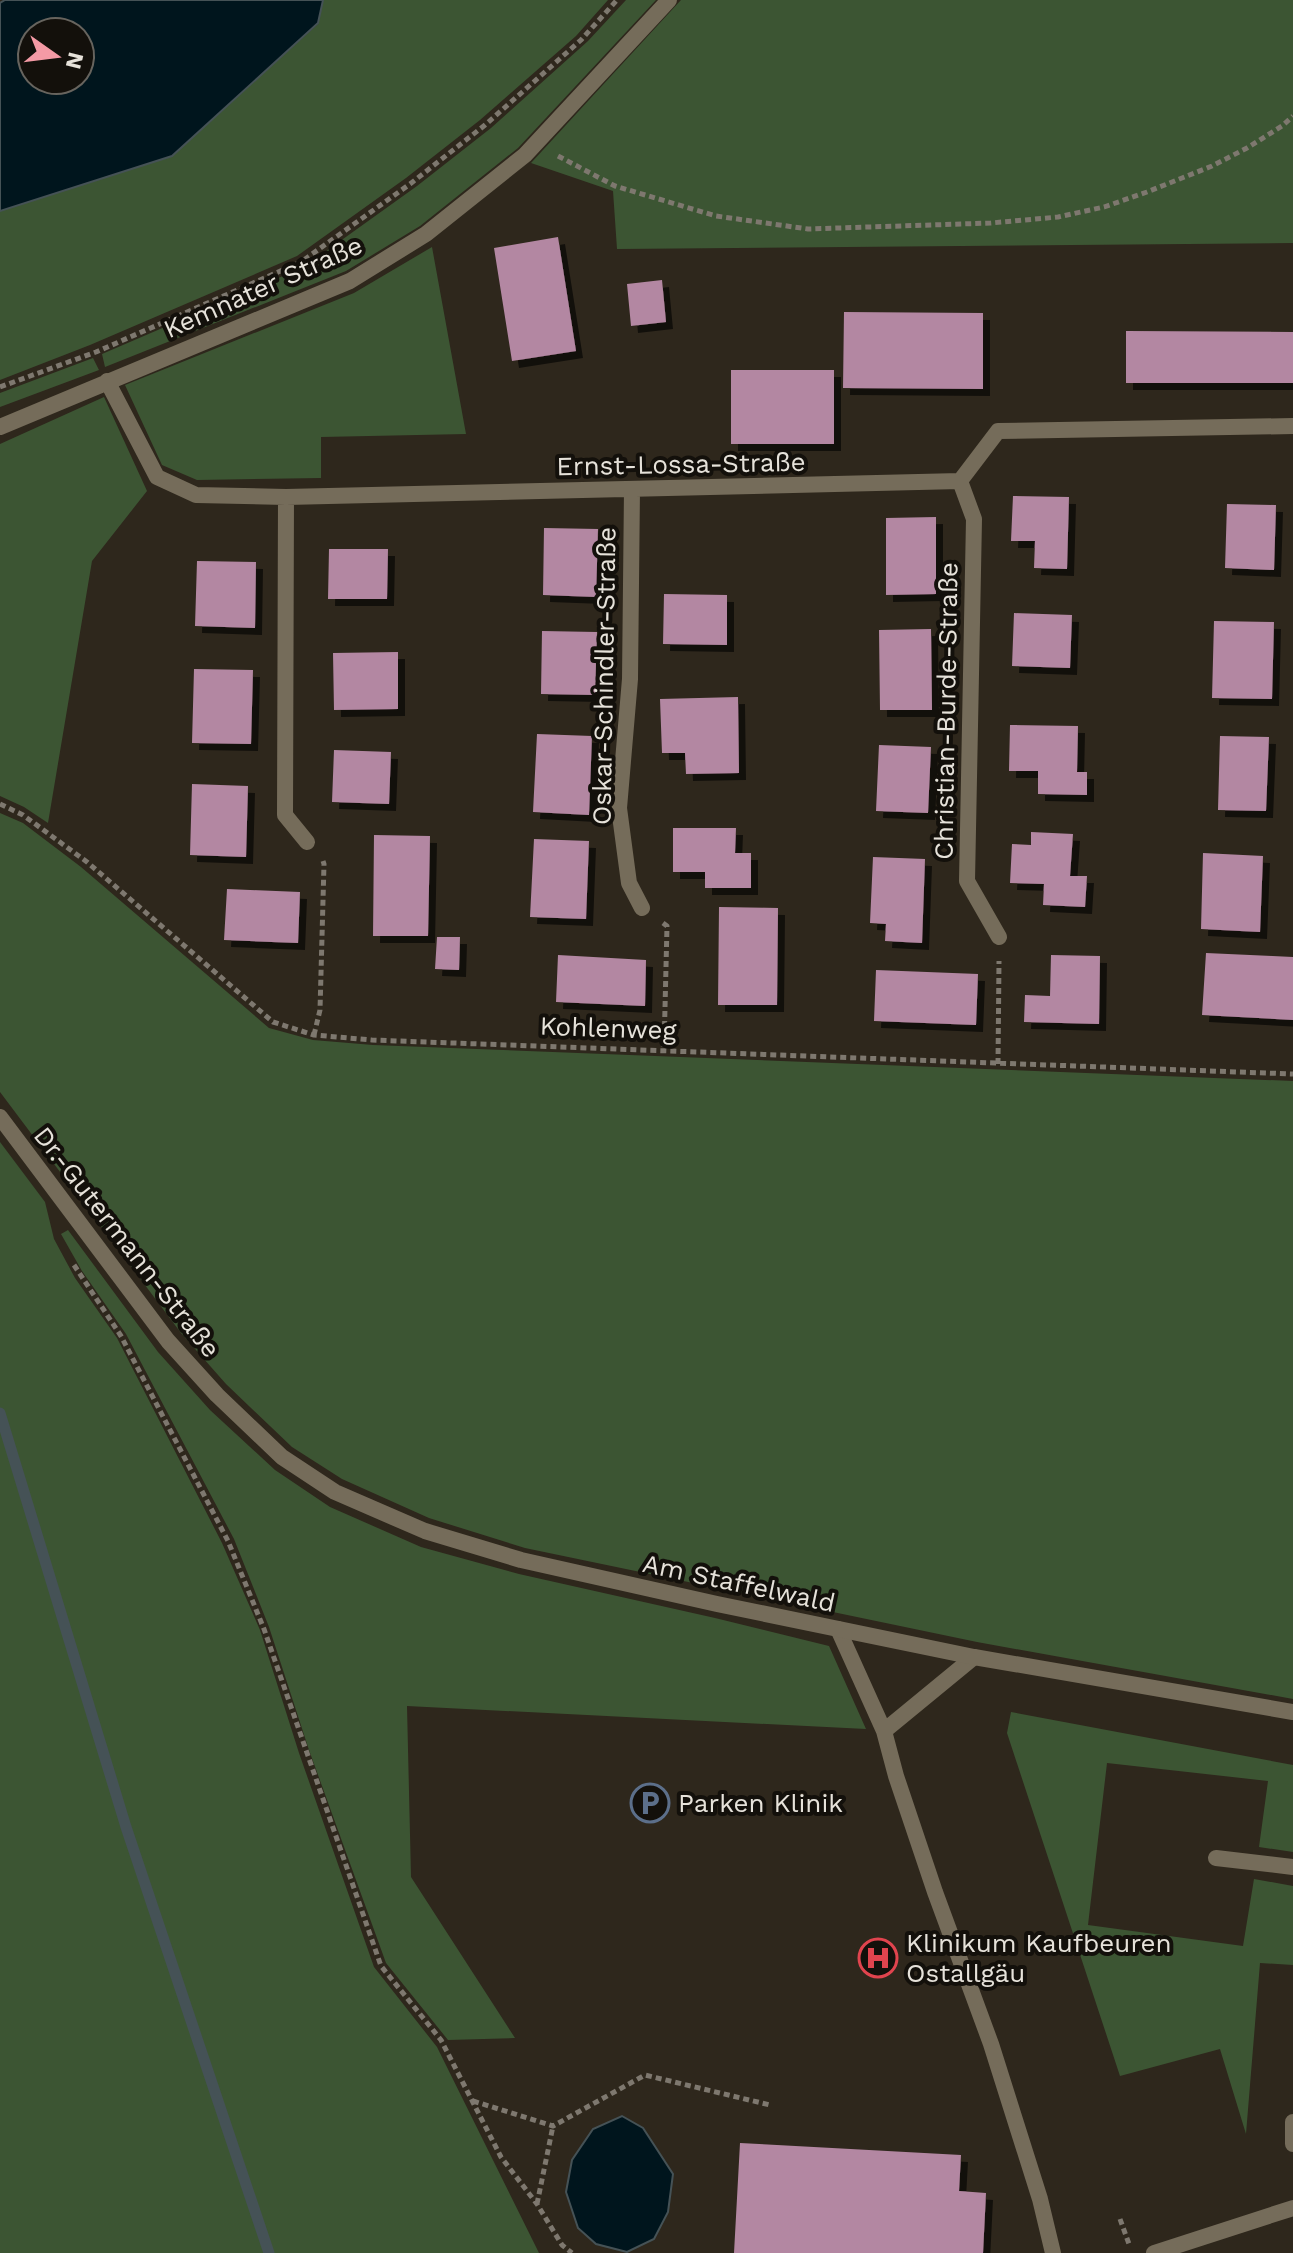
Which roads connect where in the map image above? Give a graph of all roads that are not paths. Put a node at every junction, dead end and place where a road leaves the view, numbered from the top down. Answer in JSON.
{"nodes":[{"id":1,"x":669,"y":0,"type":"edge"},
{"id":2,"x":107,"y":381,"type":"junction"},
{"id":3,"x":1293,"y":426,"type":"edge"},
{"id":4,"x":0,"y":427,"type":"edge"},
{"id":5,"x":960,"y":481,"type":"junction"},
{"id":6,"x":632,"y":489,"type":"junction"},
{"id":7,"x":286,"y":497,"type":"junction"},
{"id":8,"x":307,"y":842,"type":"road end"},
{"id":9,"x":642,"y":908,"type":"road end"},
{"id":10,"x":999,"y":937,"type":"road end"},
{"id":11,"x":0,"y":1117,"type":"edge"},
{"id":12,"x":217,"y":1395,"type":"joint"},
{"id":13,"x":838,"y":1629,"type":"junction"},
{"id":14,"x":974,"y":1657,"type":"junction"},
{"id":15,"x":1293,"y":1712,"type":"edge"},
{"id":16,"x":884,"y":1731,"type":"junction"},
{"id":17,"x":1216,"y":1858,"type":"dead end"},
{"id":18,"x":1293,"y":1867,"type":"edge"},
{"id":19,"x":1293,"y":2122,"type":"edge"},
{"id":20,"x":1293,"y":2144,"type":"edge"},
{"id":21,"x":1293,"y":2208,"type":"edge"},
{"id":22,"x":1053,"y":2253,"type":"edge"},
{"id":23,"x":1154,"y":2253,"type":"edge"}],
"edges":[{"from":1,"to":2,"type":"street","name":"Kemnater Straße"},
{"from":2,"to":4,"type":"street","name":"Kemnater Straße"},
{"from":2,"to":7,"type":"street","name":"Ernst-Lossa-Straße"},
{"from":3,"to":5,"type":"street"},
{"from":5,"to":6,"type":"street","name":"Ernst-Lossa-Straße"},
{"from":5,"to":10,"type":"street","name":"Christian-Burde-Straße"},
{"from":6,"to":7,"type":"street","name":"Ernst-Lossa-Straße"},
{"from":6,"to":9,"type":"street","name":"Oskar-Schindler-Straße"},
{"from":7,"to":8,"type":"street"},
{"from":11,"to":12,"type":"street","name":"Dr.-Gutermann-Straße"},
{"from":12,"to":13,"type":"street","name":"Am Staffelwald"},
{"from":13,"to":14,"type":"street","name":"Am Staffelwald"},
{"from":13,"to":16,"type":"street"},
{"from":14,"to":15,"type":"street","name":"Am Staffelwald"},
{"from":14,"to":16,"type":"street"},
{"from":16,"to":22,"type":"street"},
{"from":17,"to":18,"type":"street"},
{"from":19,"to":20,"type":"street"},
{"from":21,"to":23,"type":"street"}]}
